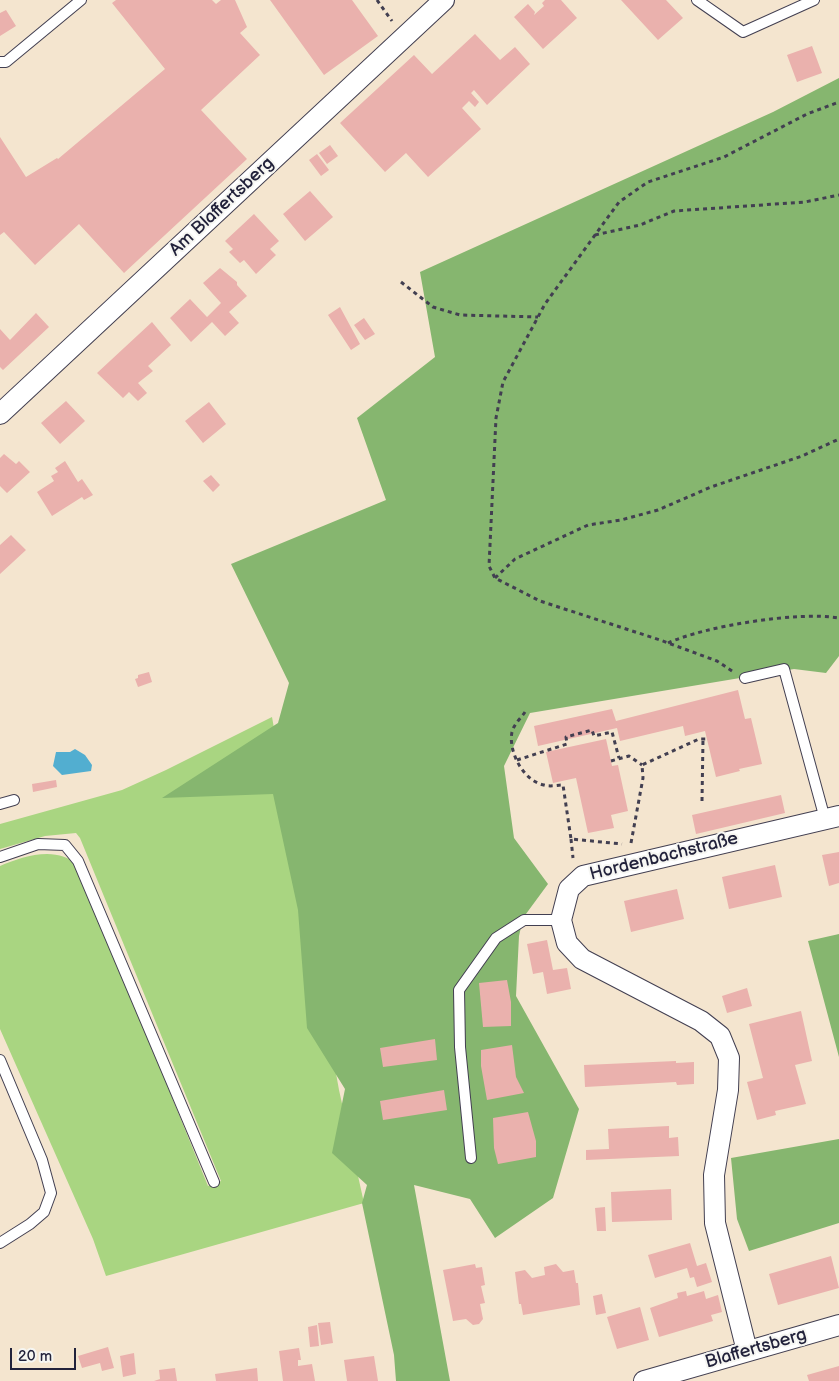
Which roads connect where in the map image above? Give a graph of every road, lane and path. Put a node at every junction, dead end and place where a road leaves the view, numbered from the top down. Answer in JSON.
{"nodes":[{"id":1,"x":81,"y":0,"type":"edge"},
{"id":2,"x":444,"y":0,"type":"edge"},
{"id":3,"x":697,"y":0,"type":"edge"},
{"id":4,"x":814,"y":0,"type":"edge"},
{"id":5,"x":0,"y":62,"type":"edge"},
{"id":6,"x":839,"y":102,"type":"edge"},
{"id":7,"x":839,"y":195,"type":"edge"},
{"id":8,"x":595,"y":235,"type":"junction"},
{"id":9,"x":401,"y":282,"type":"dead end"},
{"id":10,"x":538,"y":317,"type":"junction"},
{"id":11,"x":0,"y":414,"type":"edge"},
{"id":12,"x":839,"y":439,"type":"edge"},
{"id":13,"x":495,"y":578,"type":"junction"},
{"id":14,"x":839,"y":618,"type":"edge"},
{"id":15,"x":668,"y":643,"type":"junction"},
{"id":16,"x":745,"y":678,"type":"joint"},
{"id":17,"x":525,"y":712,"type":"dead end"},
{"id":18,"x":619,"y":758,"type":"junction"},
{"id":19,"x":517,"y":760,"type":"junction"},
{"id":20,"x":611,"y":761,"type":"dead end"},
{"id":21,"x":642,"y":765,"type":"junction"},
{"id":22,"x":14,"y":800,"type":"dead end"},
{"id":23,"x":702,"y":801,"type":"dead end"},
{"id":24,"x":0,"y":804,"type":"edge"},
{"id":25,"x":832,"y":817,"type":"edge"},
{"id":26,"x":571,"y":839,"type":"junction"},
{"id":27,"x":0,"y":857,"type":"edge"},
{"id":28,"x":574,"y":868,"type":"dead end"},
{"id":29,"x":561,"y":920,"type":"junction"},
{"id":30,"x":0,"y":1060,"type":"edge"},
{"id":31,"x":471,"y":1158,"type":"dead end"},
{"id":32,"x":214,"y":1182,"type":"dead end"},
{"id":33,"x":0,"y":1243,"type":"edge"},
{"id":34,"x":839,"y":1325,"type":"edge"},
{"id":35,"x":747,"y":1351,"type":"junction"},
{"id":36,"x":644,"y":1381,"type":"edge"}],
"edges":[{"from":1,"to":5,"type":"lane"},
{"from":2,"to":11,"type":"street","name":"Am Blaffertsberg"},
{"from":3,"to":4,"type":"lane"},
{"from":6,"to":8,"type":"path"},
{"from":7,"to":8,"type":"path"},
{"from":8,"to":10,"type":"path"},
{"from":9,"to":10,"type":"path"},
{"from":10,"to":13,"type":"path"},
{"from":12,"to":13,"type":"path"},
{"from":13,"to":15,"type":"path"},
{"from":14,"to":15,"type":"path"},
{"from":15,"to":16,"type":"path"},
{"from":16,"to":25,"type":"lane"},
{"from":17,"to":19,"type":"path"},
{"from":18,"to":19,"type":"path"},
{"from":18,"to":20,"type":"path"},
{"from":18,"to":21,"type":"path"},
{"from":19,"to":26,"type":"path"},
{"from":21,"to":23,"type":"path"},
{"from":21,"to":26,"type":"path"},
{"from":22,"to":24,"type":"lane"},
{"from":25,"to":29,"type":"street","name":"Hordenbachstraße"},
{"from":26,"to":28,"type":"path"},
{"from":27,"to":32,"type":"lane"},
{"from":29,"to":31,"type":"lane"},
{"from":29,"to":35,"type":"street","name":"Hordenbachstraße"},
{"from":30,"to":33,"type":"lane"},
{"from":34,"to":35,"type":"street","name":"Blaffertsberg"},
{"from":35,"to":36,"type":"street","name":"Blaffertsberg"}]}
